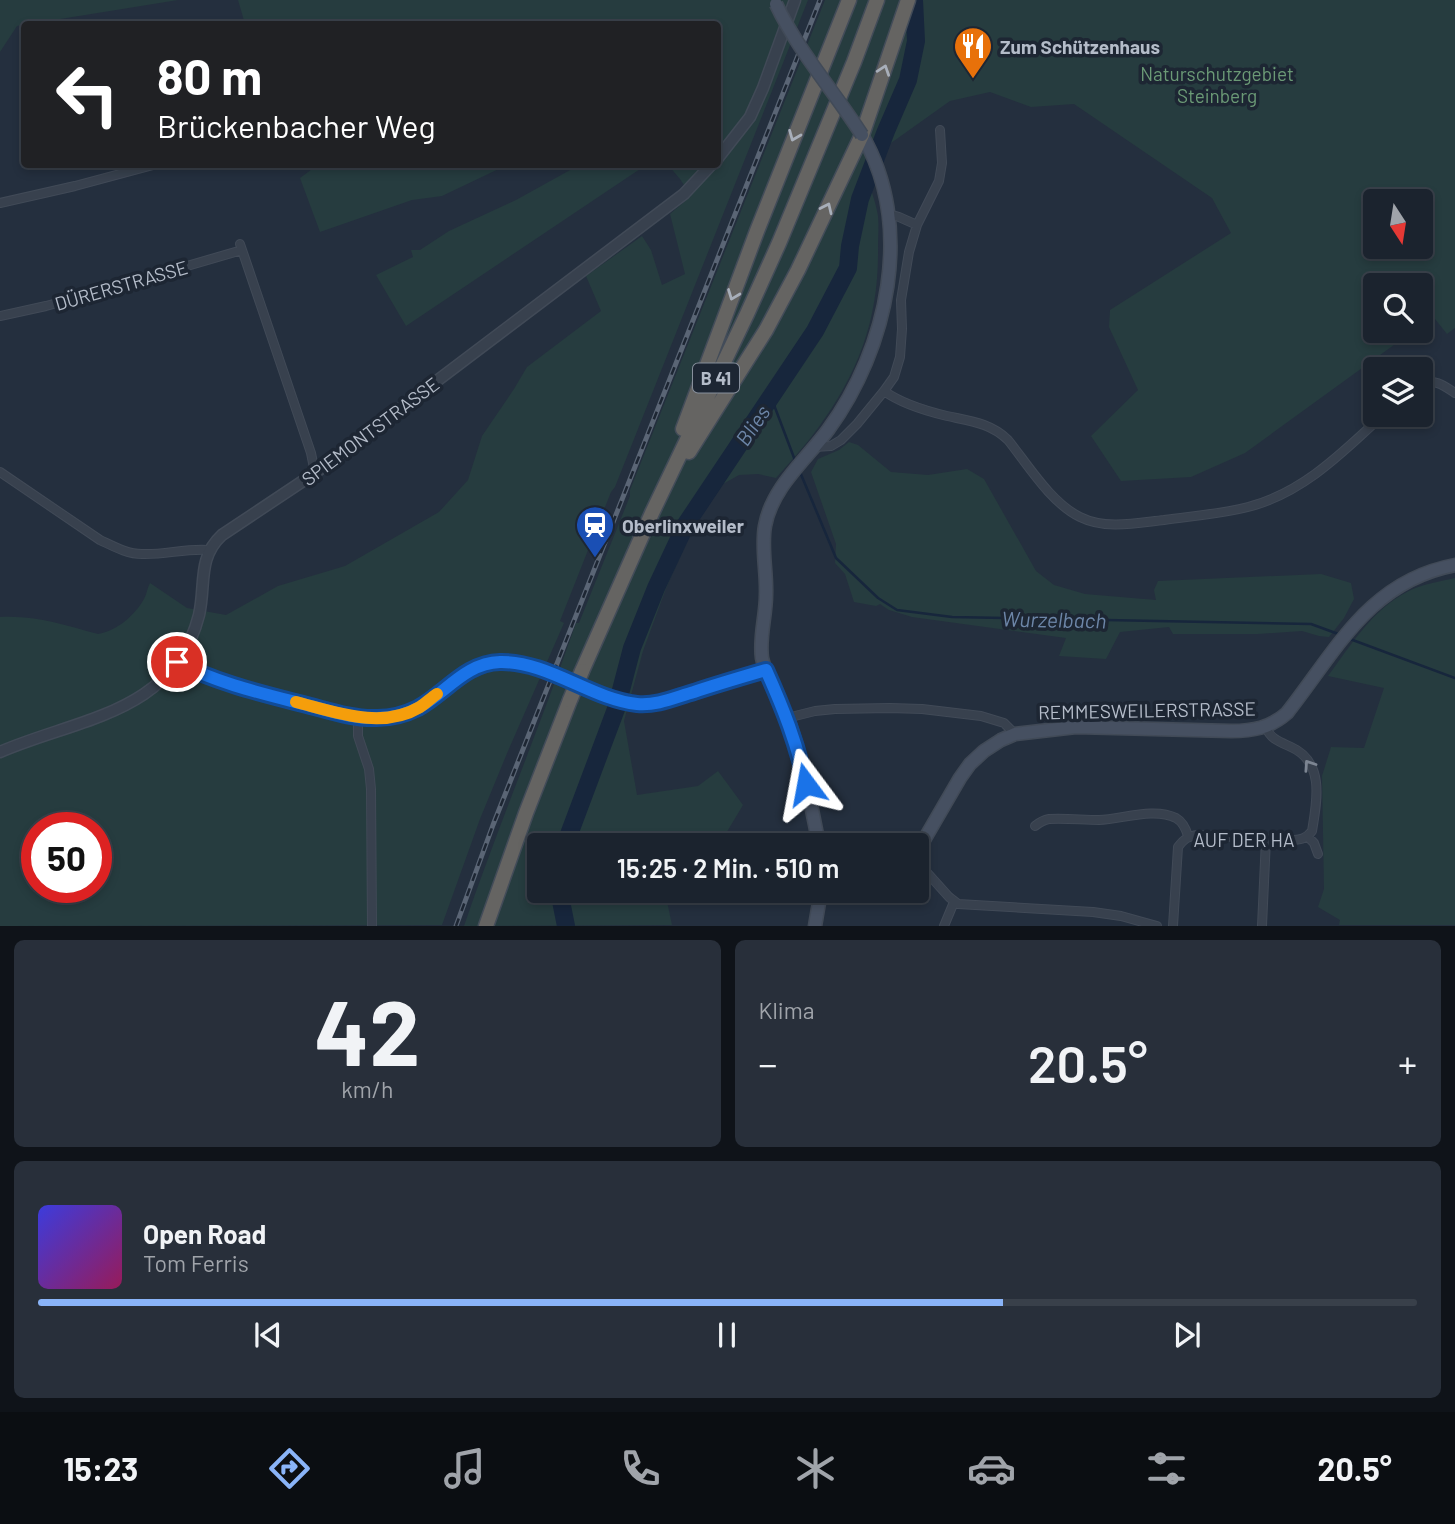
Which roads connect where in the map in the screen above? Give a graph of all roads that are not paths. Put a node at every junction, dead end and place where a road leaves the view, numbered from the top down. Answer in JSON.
{"nodes":[{"id":1,"x":795,"y":0,"type":"edge"},
{"id":2,"x":849,"y":0,"type":"edge"},
{"id":3,"x":877,"y":0,"type":"edge"},
{"id":4,"x":908,"y":0,"type":"edge"},
{"id":5,"x":775,"y":2,"type":"edge"},
{"id":6,"x":820,"y":73,"type":"junction"},
{"id":7,"x":940,"y":130,"type":"dead end"},
{"id":8,"x":862,"y":135,"type":"junction"},
{"id":9,"x":721,"y":155,"type":"edge"},
{"id":10,"x":142,"y":168,"type":"edge"},
{"id":11,"x":708,"y":168,"type":"edge"},
{"id":12,"x":0,"y":203,"type":"edge"},
{"id":13,"x":889,"y":214,"type":"junction"},
{"id":14,"x":917,"y":225,"type":"junction"},
{"id":15,"x":0,"y":316,"type":"edge"},
{"id":16,"x":1433,"y":382,"type":"edge"},
{"id":17,"x":884,"y":391,"type":"junction"},
{"id":18,"x":1455,"y":393,"type":"edge"},
{"id":19,"x":1369,"y":427,"type":"edge"},
{"id":20,"x":814,"y":447,"type":"junction"},
{"id":21,"x":0,"y":472,"type":"edge"},
{"id":22,"x":315,"y":473,"type":"junction"},
{"id":23,"x":652,"y":513,"type":"junction"},
{"id":24,"x":209,"y":550,"type":"junction"},
{"id":25,"x":1455,"y":565,"type":"edge"},
{"id":26,"x":177,"y":662,"type":"junction"},
{"id":27,"x":766,"y":670,"type":"junction"},
{"id":28,"x":358,"y":717,"type":"junction"},
{"id":29,"x":788,"y":718,"type":"junction"},
{"id":30,"x":1266,"y":727,"type":"junction"},
{"id":31,"x":1015,"y":734,"type":"junction"},
{"id":32,"x":0,"y":752,"type":"edge"},
{"id":33,"x":1035,"y":826,"type":"dead end"},
{"id":34,"x":817,"y":833,"type":"edge"},
{"id":35,"x":928,"y":833,"type":"edge"},
{"id":36,"x":1188,"y":836,"type":"junction"},
{"id":37,"x":1308,"y":837,"type":"junction"},
{"id":38,"x":1266,"y":839,"type":"junction"},
{"id":39,"x":1318,"y":854,"type":"dead end"},
{"id":40,"x":929,"y":874,"type":"edge"},
{"id":41,"x":954,"y":901,"type":"junction"},
{"id":42,"x":819,"y":903,"type":"edge"},
{"id":43,"x":372,"y":926,"type":"edge"},
{"id":44,"x":486,"y":926,"type":"edge"},
{"id":45,"x":814,"y":926,"type":"edge"},
{"id":46,"x":944,"y":926,"type":"edge"},
{"id":47,"x":1157,"y":926,"type":"edge"},
{"id":48,"x":1174,"y":926,"type":"edge"},
{"id":49,"x":1262,"y":926,"type":"edge"}],
"edges":[{"from":1,"to":9,"type":"street"},
{"from":2,"to":6,"type":"highway"},
{"from":3,"to":23,"type":"highway","number":"B 41"},
{"from":8,"to":4,"type":"highway","one_way":true},
{"from":5,"to":6,"type":"main road","bridge":true},
{"from":6,"to":8,"type":"main road","bridge":true},
{"from":6,"to":23,"type":"highway","one_way":true},
{"from":7,"to":14,"type":"street"},
{"from":8,"to":13,"type":"main road"},
{"from":23,"to":8,"type":"highway","one_way":true},
{"from":10,"to":12,"type":"street"},
{"from":11,"to":22,"type":"street","name":"SPIEMONTSTRASSE"},
{"from":13,"to":14,"type":"street"},
{"from":13,"to":20,"type":"main road"},
{"from":14,"to":17,"type":"street"},
{"from":15,"to":22,"type":"street","name":"DÜRERSTRASSE"},
{"from":16,"to":18,"type":"street"},
{"from":17,"to":19,"type":"street"},
{"from":17,"to":20,"type":"street"},
{"from":20,"to":27,"type":"main road"},
{"from":21,"to":24,"type":"street"},
{"from":22,"to":24,"type":"street","name":"SPIEMONTSTRASSE"},
{"from":23,"to":44,"type":"highway","number":"B 41","bridge":true},
{"from":24,"to":26,"type":"street"},
{"from":25,"to":30,"type":"main road","name":"REMMESWEILERSTRASSE"},
{"from":26,"to":28,"type":"street"},
{"from":26,"to":32,"type":"street"},
{"from":27,"to":28,"type":"street"},
{"from":27,"to":29,"type":"main road"},
{"from":28,"to":43,"type":"street"},
{"from":29,"to":31,"type":"street"},
{"from":29,"to":34,"type":"main road"},
{"from":30,"to":31,"type":"main road","name":"REMMESWEILERSTRASSE"},
{"from":37,"to":30,"type":"street","name":"AUF DER HA","one_way":true},
{"from":31,"to":35,"type":"main road","name":"REMMESWEILERSTRASSE"},
{"from":33,"to":36,"type":"street"},
{"from":36,"to":38,"type":"street","name":"AUF DER HA"},
{"from":36,"to":48,"type":"street","name":"AUF DER HA"},
{"from":37,"to":38,"type":"street","name":"AUF DER HA"},
{"from":37,"to":39,"type":"street","name":"AUF DER HA"},
{"from":38,"to":49,"type":"street"},
{"from":40,"to":41,"type":"street"},
{"from":41,"to":46,"type":"street"},
{"from":41,"to":47,"type":"street"},
{"from":42,"to":45,"type":"main road"}]}
